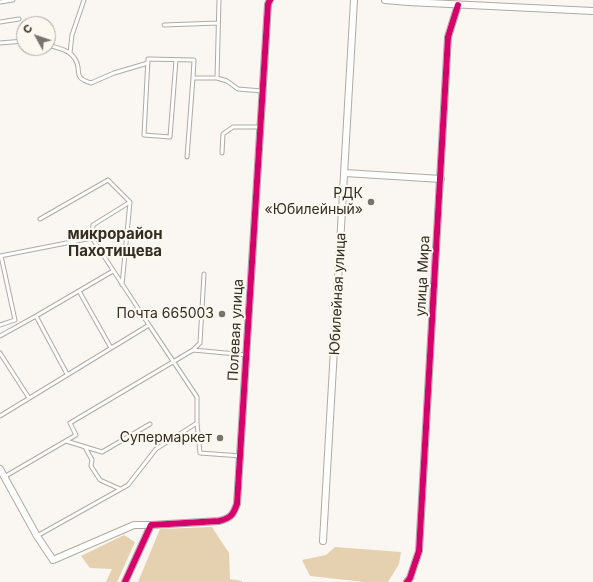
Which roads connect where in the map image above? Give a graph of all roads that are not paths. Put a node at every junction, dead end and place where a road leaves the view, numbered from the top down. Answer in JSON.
{"nodes":[{"id":1,"x":13,"y":0,"type":"edge"},
{"id":2,"x":84,"y":0,"type":"edge"},
{"id":3,"x":219,"y":0,"type":"edge"},
{"id":4,"x":270,"y":0,"type":"edge"},
{"id":5,"x":354,"y":0,"type":"edge"},
{"id":6,"x":385,"y":0,"type":"edge"},
{"id":7,"x":408,"y":1,"type":"edge"},
{"id":8,"x":0,"y":2,"type":"edge"},
{"id":9,"x":480,"y":3,"type":"edge"},
{"id":10,"x":458,"y":5,"type":"junction"},
{"id":11,"x":593,"y":11,"type":"edge"},
{"id":12,"x":16,"y":20,"type":"edge"},
{"id":13,"x":0,"y":22,"type":"edge"},
{"id":14,"x":218,"y":23,"type":"junction"},
{"id":15,"x":164,"y":25,"type":"dead end"},
{"id":16,"x":16,"y":42,"type":"edge"},
{"id":17,"x":0,"y":43,"type":"edge"},
{"id":18,"x":56,"y":48,"type":"edge"},
{"id":19,"x":70,"y":53,"type":"junction"},
{"id":20,"x":176,"y":60,"type":"junction"},
{"id":21,"x":148,"y":63,"type":"junction"},
{"id":22,"x":193,"y":78,"type":"junction"},
{"id":23,"x":217,"y":78,"type":"junction"},
{"id":24,"x":262,"y":91,"type":"junction"},
{"id":25,"x":260,"y":127,"type":"junction"},
{"id":26,"x":222,"y":153,"type":"dead end"},
{"id":27,"x":188,"y":156,"type":"dead end"},
{"id":28,"x":345,"y":173,"type":"junction"},
{"id":29,"x":441,"y":179,"type":"junction"},
{"id":30,"x":130,"y":202,"type":"junction"},
{"id":31,"x":40,"y":218,"type":"dead end"},
{"id":32,"x":92,"y":238,"type":"junction"},
{"id":33,"x":1,"y":256,"type":"edge"},
{"id":34,"x":113,"y":271,"type":"junction"},
{"id":35,"x":204,"y":274,"type":"dead end"},
{"id":36,"x":122,"y":285,"type":"junction"},
{"id":37,"x":79,"y":291,"type":"junction"},
{"id":38,"x":36,"y":316,"type":"junction"},
{"id":39,"x":0,"y":325,"type":"edge"},
{"id":40,"x":149,"y":325,"type":"junction"},
{"id":41,"x":0,"y":336,"type":"edge"},
{"id":42,"x":111,"y":348,"type":"junction"},
{"id":43,"x":193,"y":350,"type":"junction"},
{"id":44,"x":0,"y":353,"type":"edge"},
{"id":45,"x":247,"y":355,"type":"junction"},
{"id":46,"x":172,"y":361,"type":"junction"},
{"id":47,"x":67,"y":374,"type":"junction"},
{"id":48,"x":29,"y":398,"type":"junction"},
{"id":49,"x":0,"y":416,"type":"edge"},
{"id":50,"x":150,"y":424,"type":"dead end"},
{"id":51,"x":197,"y":424,"type":"junction"},
{"id":52,"x":66,"y":441,"type":"junction"},
{"id":53,"x":85,"y":447,"type":"junction"},
{"id":54,"x":241,"y":456,"type":"junction"},
{"id":55,"x":0,"y":469,"type":"edge"},
{"id":56,"x":4,"y":476,"type":"junction"},
{"id":57,"x":120,"y":489,"type":"junction"},
{"id":58,"x":151,"y":525,"type":"junction"},
{"id":59,"x":37,"y":536,"type":"junction"},
{"id":60,"x":323,"y":541,"type":"dead end"},
{"id":61,"x":125,"y":582,"type":"edge"},
{"id":62,"x":407,"y":582,"type":"edge"}],
"edges":[{"from":1,"to":8,"type":"lane"},
{"from":2,"to":19,"type":"lane"},
{"from":3,"to":14,"type":"lane"},
{"from":4,"to":24,"type":"street","name":"Полевая улица"},
{"from":5,"to":28,"type":"street","name":"Юбилейная улица"},
{"from":6,"to":7,"type":"street"},
{"from":7,"to":10,"type":"street"},
{"from":9,"to":10,"type":"street"},
{"from":9,"to":11,"type":"street"},
{"from":10,"to":29,"type":"street","name":"улица Мира"},
{"from":12,"to":13,"type":"lane"},
{"from":14,"to":15,"type":"lane"},
{"from":14,"to":23,"type":"lane"},
{"from":16,"to":17,"type":"lane"},
{"from":18,"to":19,"type":"lane"},
{"from":19,"to":21,"type":"lane"},
{"from":20,"to":21,"type":"lane"},
{"from":20,"to":21,"type":"lane"},
{"from":20,"to":22,"type":"lane"},
{"from":22,"to":23,"type":"lane"},
{"from":22,"to":27,"type":"lane"},
{"from":23,"to":24,"type":"lane"},
{"from":24,"to":25,"type":"street","name":"Полевая улица"},
{"from":25,"to":26,"type":"lane"},
{"from":25,"to":45,"type":"street","name":"Полевая улица"},
{"from":28,"to":29,"type":"street"},
{"from":28,"to":60,"type":"street","name":"Юбилейная улица"},
{"from":29,"to":62,"type":"street","name":"улица Мира"},
{"from":30,"to":31,"type":"lane"},
{"from":30,"to":32,"type":"lane"},
{"from":30,"to":36,"type":"lane"},
{"from":32,"to":33,"type":"lane"},
{"from":32,"to":34,"type":"lane"},
{"from":33,"to":39,"type":"lane"},
{"from":34,"to":36,"type":"lane"},
{"from":34,"to":37,"type":"lane"},
{"from":35,"to":43,"type":"lane"},
{"from":36,"to":40,"type":"lane"},
{"from":37,"to":38,"type":"lane"},
{"from":37,"to":42,"type":"lane"},
{"from":38,"to":41,"type":"lane"},
{"from":38,"to":47,"type":"lane"},
{"from":40,"to":42,"type":"lane"},
{"from":40,"to":46,"type":"lane"},
{"from":42,"to":47,"type":"lane"},
{"from":43,"to":45,"type":"lane"},
{"from":43,"to":46,"type":"lane"},
{"from":44,"to":48,"type":"lane"},
{"from":45,"to":54,"type":"street","name":"Полевая улица"},
{"from":46,"to":51,"type":"lane"},
{"from":46,"to":52,"type":"lane"},
{"from":47,"to":48,"type":"lane"},
{"from":48,"to":49,"type":"lane"},
{"from":50,"to":53,"type":"lane"},
{"from":51,"to":54,"type":"lane"},
{"from":51,"to":57,"type":"lane"},
{"from":52,"to":53,"type":"lane"},
{"from":52,"to":56,"type":"lane"},
{"from":53,"to":57,"type":"lane"},
{"from":54,"to":58,"type":"street","name":"Полевая улица"},
{"from":55,"to":56,"type":"street"},
{"from":56,"to":59,"type":"street"},
{"from":57,"to":59,"type":"lane"},
{"from":58,"to":59,"type":"street","name":"Полевая улица"},
{"from":58,"to":61,"type":"street"}]}
